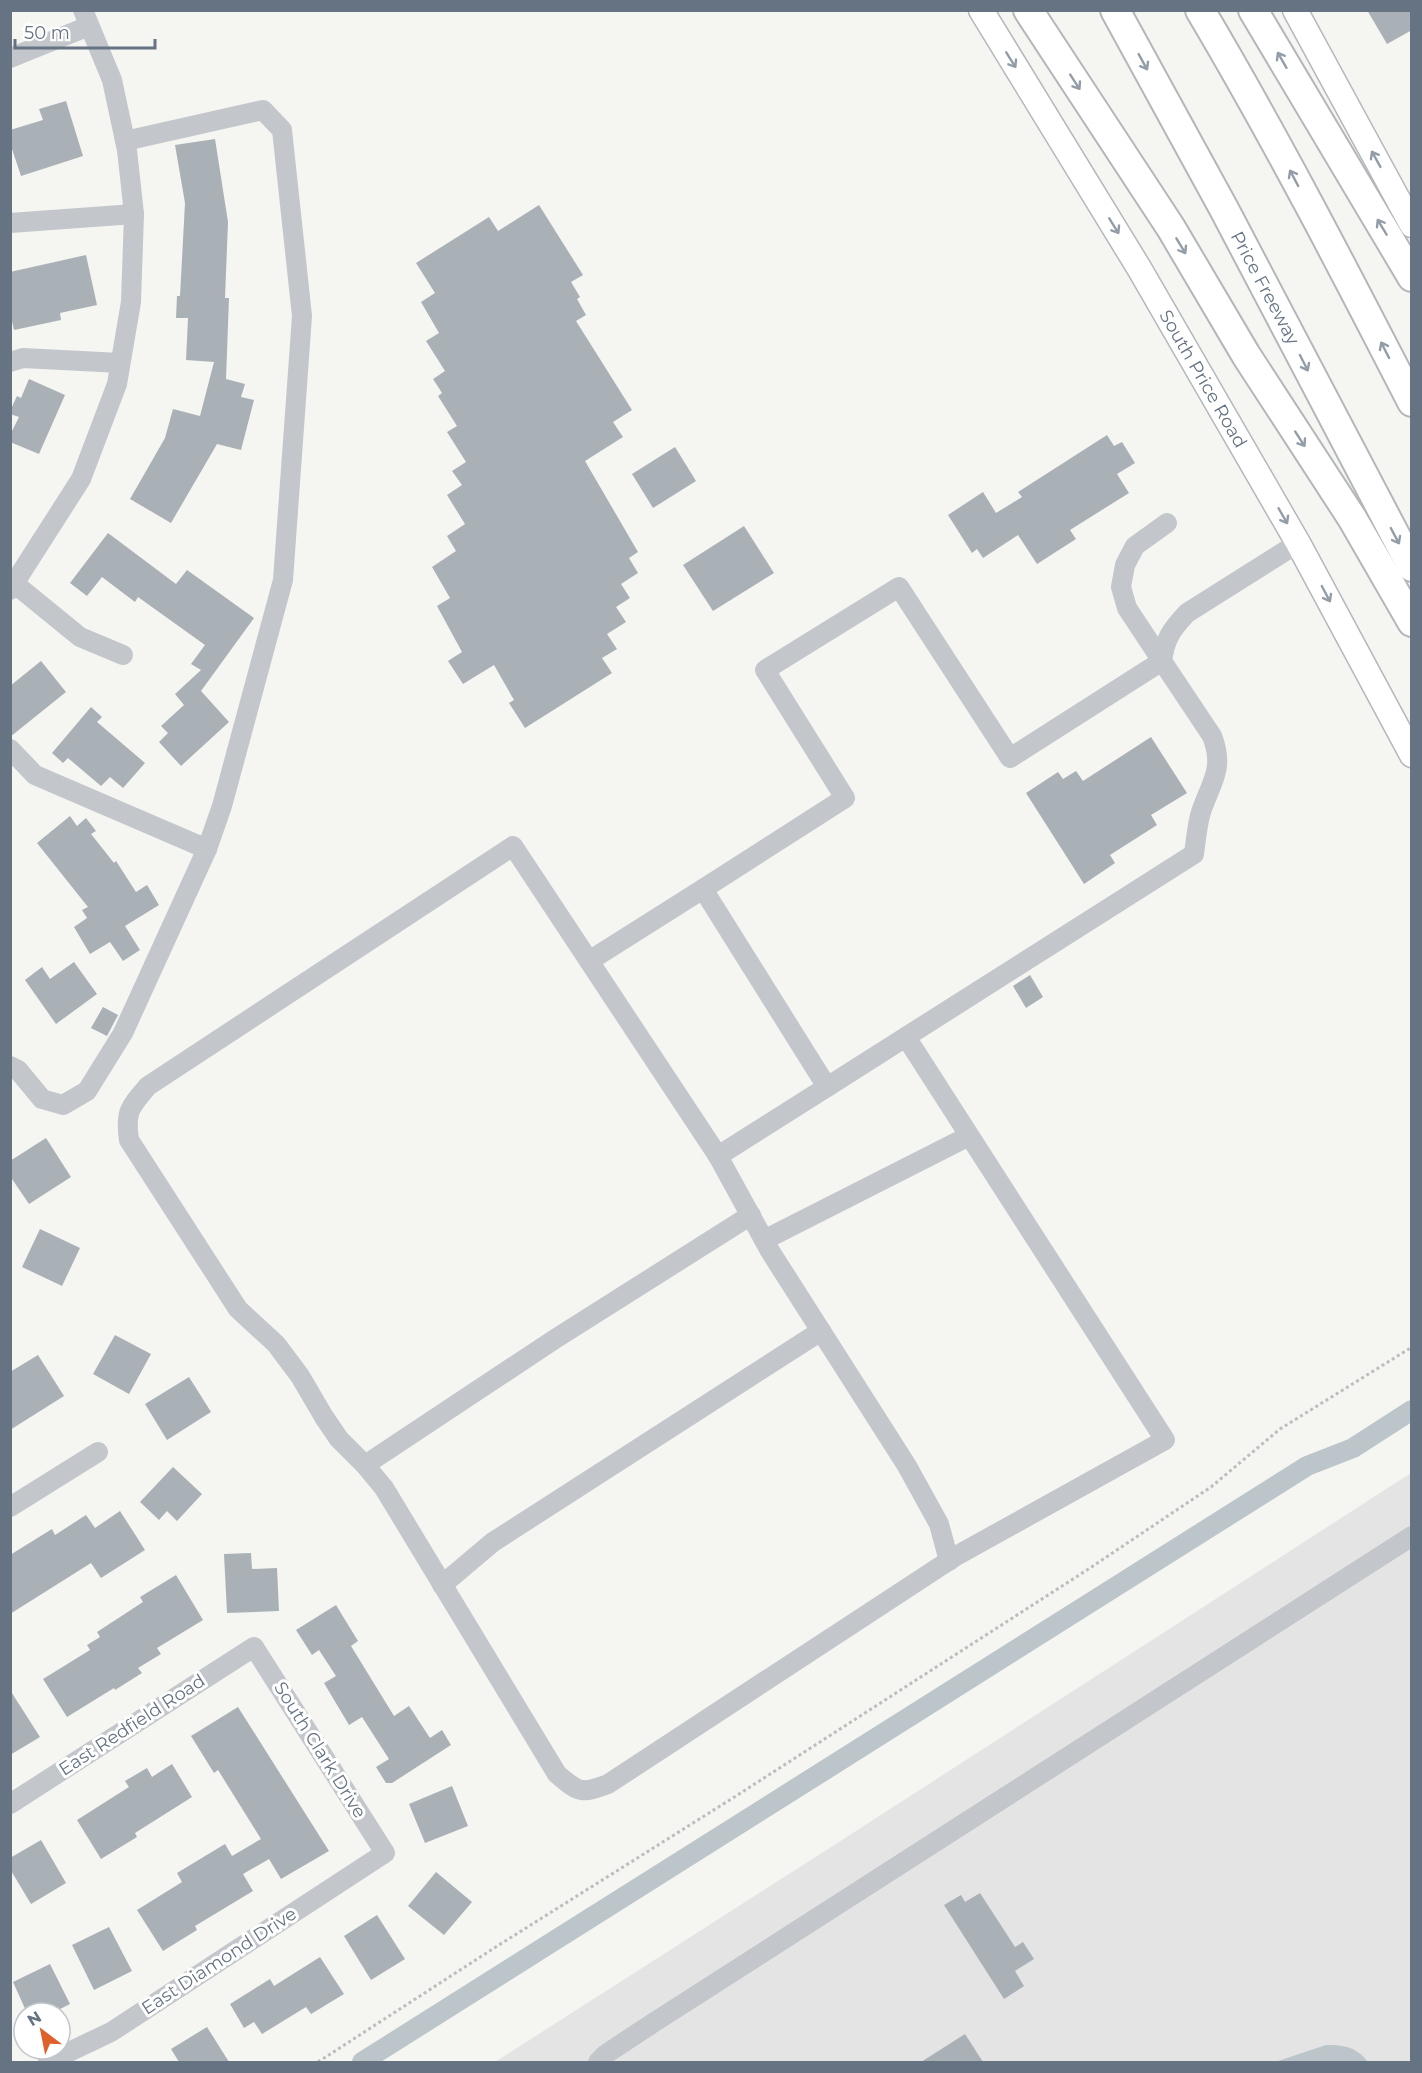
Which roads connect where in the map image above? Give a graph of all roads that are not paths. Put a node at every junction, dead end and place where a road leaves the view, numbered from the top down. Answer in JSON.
{"nodes":[{"id":1,"x":981,"y":10,"type":"edge"},
{"id":2,"x":1028,"y":10,"type":"edge"},
{"id":3,"x":1114,"y":10,"type":"edge"},
{"id":4,"x":1200,"y":10,"type":"edge"},
{"id":5,"x":1253,"y":10,"type":"edge"},
{"id":6,"x":1295,"y":10,"type":"edge"},
{"id":7,"x":86,"y":18,"type":"edge"},
{"id":8,"x":10,"y":58,"type":"edge"},
{"id":9,"x":125,"y":141,"type":"junction"},
{"id":10,"x":134,"y":214,"type":"junction"},
{"id":11,"x":10,"y":223,"type":"edge"},
{"id":12,"x":1412,"y":225,"type":"edge"},
{"id":13,"x":1412,"y":278,"type":"edge"},
{"id":14,"x":10,"y":362,"type":"edge"},
{"id":15,"x":120,"y":363,"type":"junction"},
{"id":16,"x":1412,"y":402,"type":"edge"},
{"id":17,"x":1167,"y":523,"type":"dead end"},
{"id":18,"x":1298,"y":543,"type":"junction"},
{"id":19,"x":1412,"y":567,"type":"edge"},
{"id":20,"x":13,"y":587,"type":"edge"},
{"id":21,"x":1412,"y":622,"type":"edge"},
{"id":22,"x":123,"y":655,"type":"dead end"},
{"id":23,"x":1162,"y":661,"type":"junction"},
{"id":24,"x":10,"y":749,"type":"edge"},
{"id":25,"x":1412,"y":755,"type":"edge"},
{"id":26,"x":207,"y":849,"type":"junction"},
{"id":27,"x":703,"y":889,"type":"junction"},
{"id":28,"x":589,"y":961,"type":"junction"},
{"id":29,"x":906,"y":1037,"type":"junction"},
{"id":30,"x":10,"y":1066,"type":"edge"},
{"id":31,"x":827,"y":1087,"type":"junction"},
{"id":32,"x":969,"y":1136,"type":"junction"},
{"id":33,"x":718,"y":1156,"type":"junction"},
{"id":34,"x":751,"y":1215,"type":"junction"},
{"id":35,"x":764,"y":1240,"type":"junction"},
{"id":36,"x":821,"y":1331,"type":"junction"},
{"id":37,"x":98,"y":1452,"type":"dead end"},
{"id":38,"x":365,"y":1465,"type":"junction"},
{"id":39,"x":10,"y":1507,"type":"edge"},
{"id":40,"x":1412,"y":1536,"type":"edge"},
{"id":41,"x":949,"y":1561,"type":"junction"},
{"id":42,"x":442,"y":1584,"type":"junction"},
{"id":43,"x":254,"y":1647,"type":"joint"},
{"id":44,"x":10,"y":1804,"type":"edge"},
{"id":45,"x":386,"y":1853,"type":"joint"},
{"id":46,"x":48,"y":2062,"type":"edge"},
{"id":47,"x":598,"y":2062,"type":"edge"}],
"edges":[{"from":1,"to":18,"type":"main road","name":"South Price Road","one_way":true},
{"from":2,"to":21,"type":"highway","one_way":true},
{"from":3,"to":19,"type":"highway","name":"Price Freeway","one_way":true},
{"from":16,"to":4,"type":"highway","one_way":true},
{"from":13,"to":5,"type":"highway","one_way":true},
{"from":12,"to":6,"type":"main road","one_way":true},
{"from":7,"to":8,"type":"street"},
{"from":7,"to":9,"type":"street"},
{"from":9,"to":10,"type":"street"},
{"from":9,"to":26,"type":"street"},
{"from":10,"to":11,"type":"street"},
{"from":10,"to":15,"type":"street"},
{"from":14,"to":15,"type":"street"},
{"from":15,"to":20,"type":"street"},
{"from":17,"to":23,"type":"street"},
{"from":18,"to":23,"type":"street"},
{"from":18,"to":25,"type":"main road","name":"South Price Road","one_way":true},
{"from":20,"to":22,"type":"street"},
{"from":23,"to":27,"type":"street"},
{"from":23,"to":29,"type":"street"},
{"from":24,"to":26,"type":"street"},
{"from":26,"to":30,"type":"street"},
{"from":27,"to":28,"type":"street"},
{"from":27,"to":31,"type":"street"},
{"from":28,"to":33,"type":"street"},
{"from":28,"to":38,"type":"street"},
{"from":29,"to":31,"type":"street"},
{"from":29,"to":32,"type":"street"},
{"from":31,"to":33,"type":"street"},
{"from":32,"to":35,"type":"street"},
{"from":32,"to":41,"type":"street"},
{"from":33,"to":34,"type":"street"},
{"from":34,"to":35,"type":"street"},
{"from":34,"to":38,"type":"street"},
{"from":35,"to":36,"type":"street"},
{"from":36,"to":41,"type":"street"},
{"from":36,"to":42,"type":"street"},
{"from":37,"to":39,"type":"street"},
{"from":38,"to":42,"type":"street"},
{"from":40,"to":47,"type":"street"},
{"from":41,"to":42,"type":"street"},
{"from":43,"to":44,"type":"street","name":"East Redfield Road"},
{"from":43,"to":45,"type":"street","name":"South Clark Drive"},
{"from":45,"to":46,"type":"street","name":"East Diamond Drive"}]}
